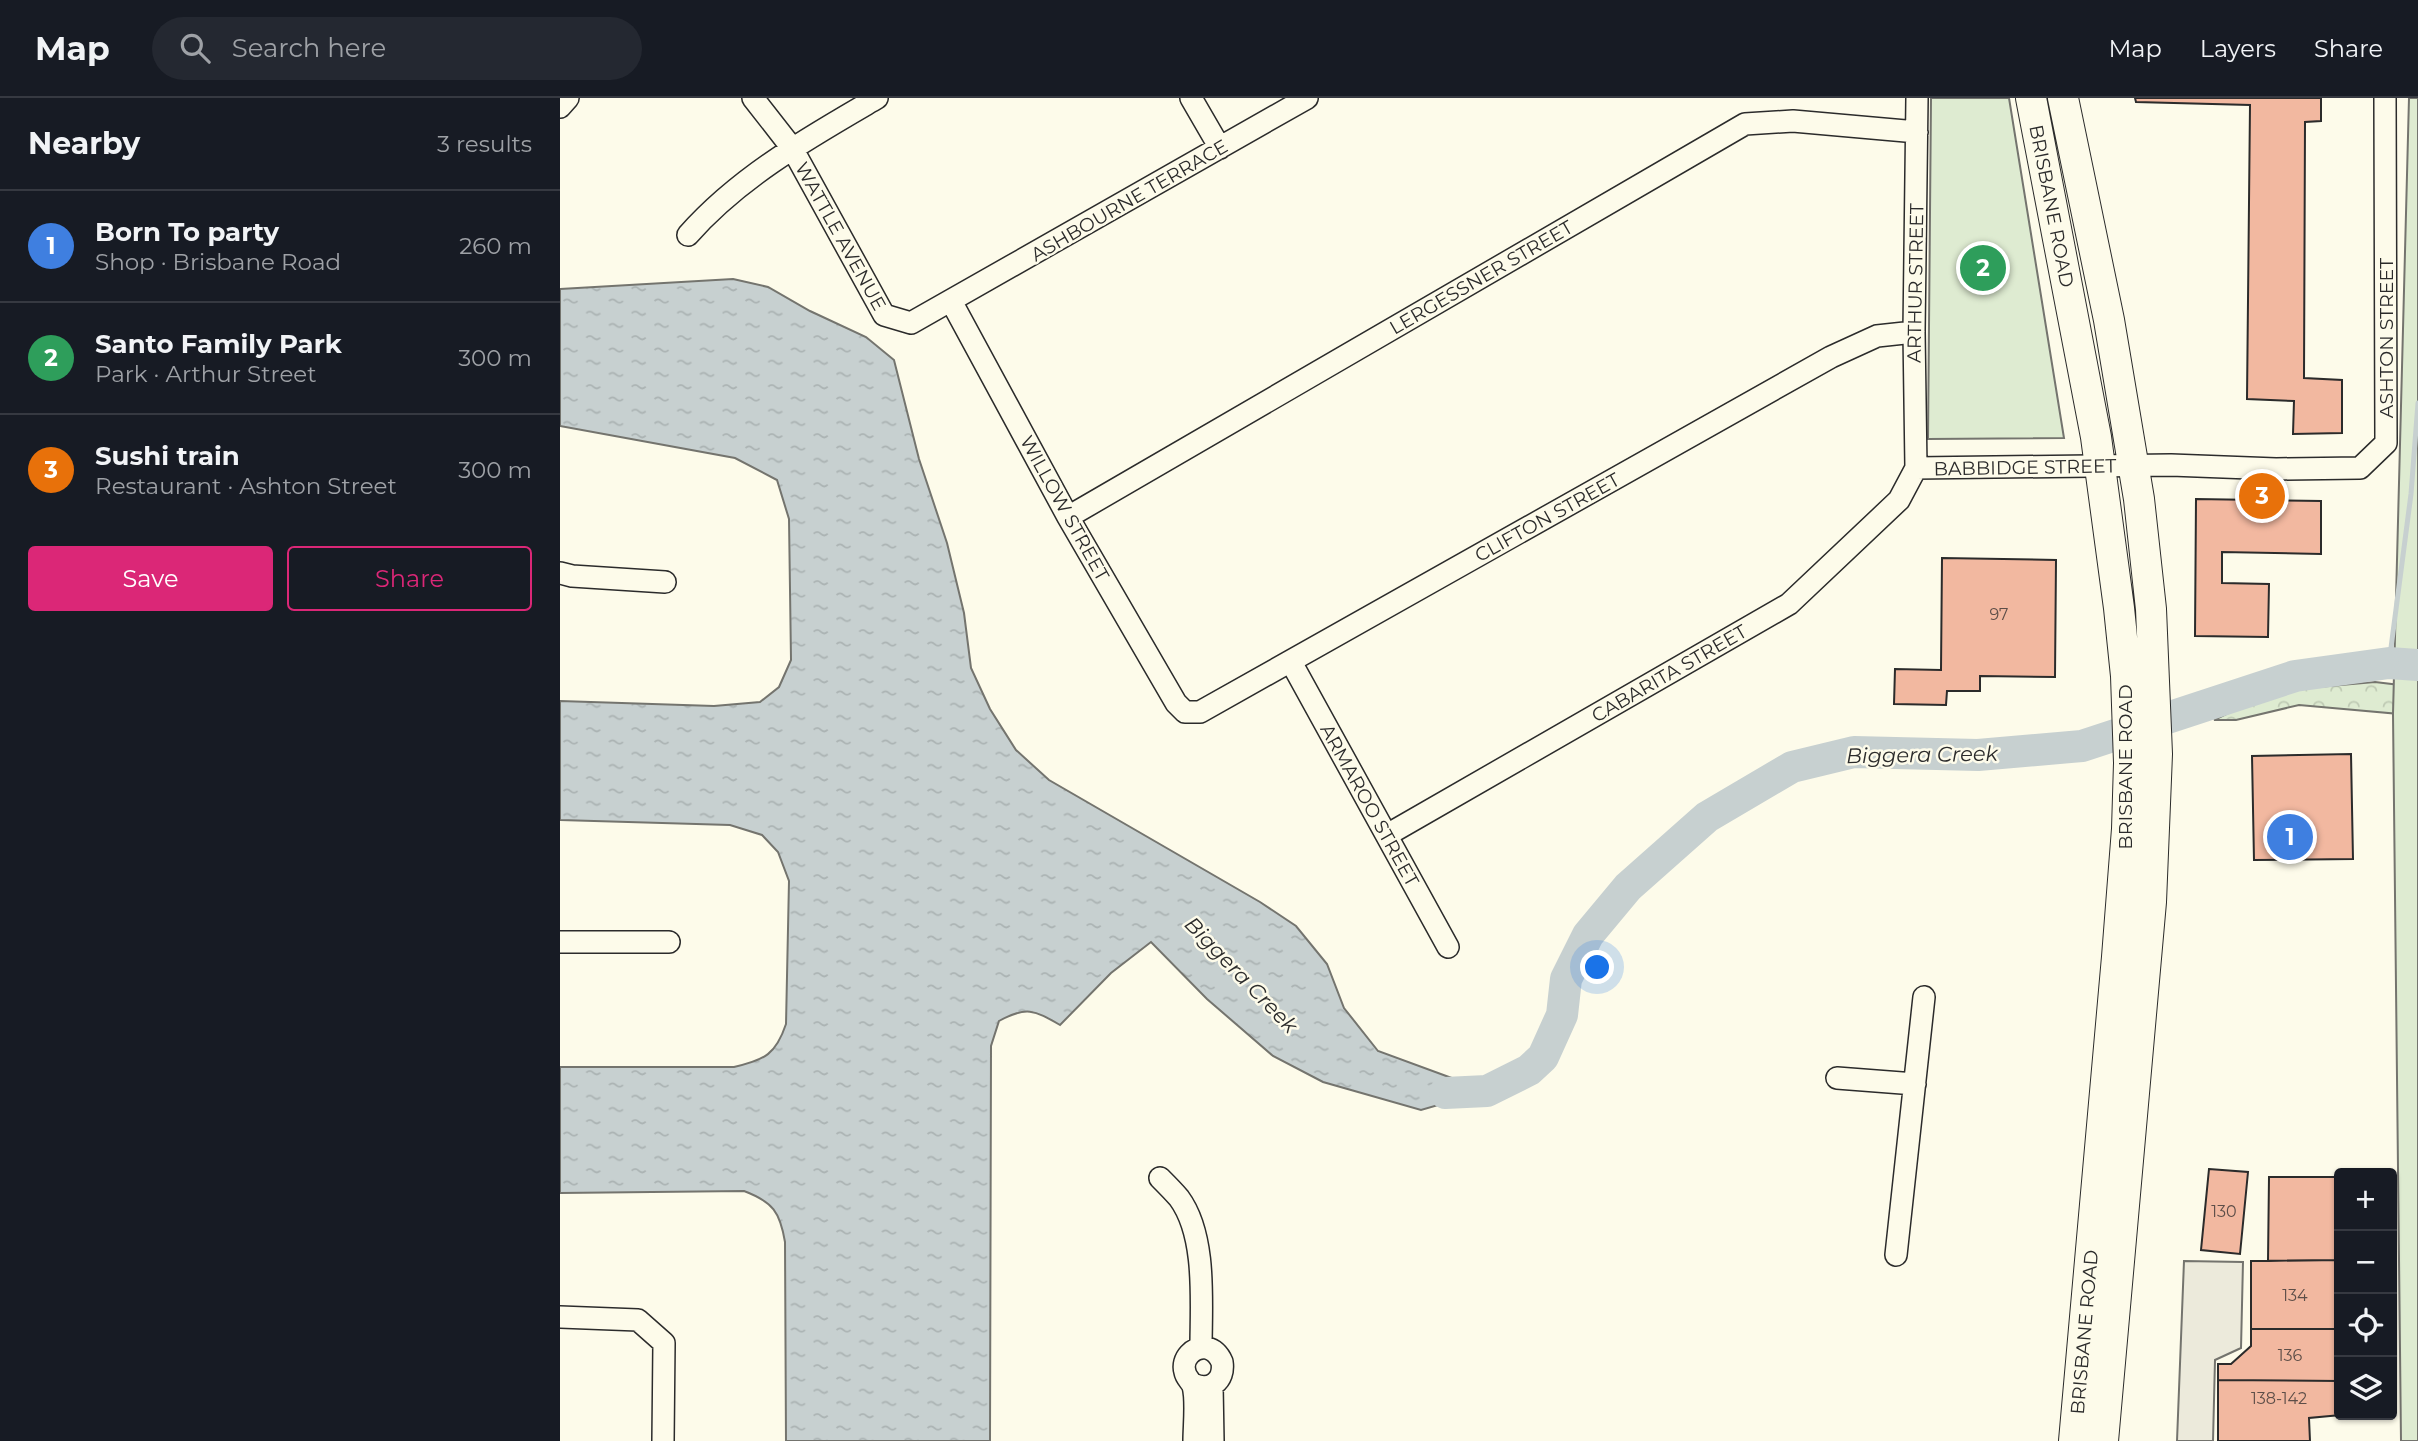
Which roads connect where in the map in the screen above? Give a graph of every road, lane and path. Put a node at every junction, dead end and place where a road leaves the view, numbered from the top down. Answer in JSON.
{"nodes":[{"id":1,"x":568,"y":98,"type":"edge"},
{"id":2,"x":753,"y":98,"type":"edge"},
{"id":3,"x":877,"y":98,"type":"edge"},
{"id":4,"x":1191,"y":98,"type":"edge"},
{"id":5,"x":1307,"y":98,"type":"edge"},
{"id":6,"x":1917,"y":98,"type":"edge"},
{"id":7,"x":2031,"y":98,"type":"edge"},
{"id":8,"x":2063,"y":98,"type":"edge"},
{"id":9,"x":2385,"y":98,"type":"edge"},
{"id":10,"x":560,"y":107,"type":"edge"},
{"id":11,"x":1917,"y":132,"type":"junction"},
{"id":12,"x":792,"y":148,"type":"junction"},
{"id":13,"x":1220,"y":148,"type":"junction"},
{"id":14,"x":688,"y":234,"type":"dead end"},
{"id":15,"x":951,"y":300,"type":"junction"},
{"id":16,"x":1914,"y":332,"type":"junction"},
{"id":17,"x":2134,"y":466,"type":"junction"},
{"id":18,"x":2099,"y":467,"type":"junction"},
{"id":19,"x":1916,"y":468,"type":"junction"},
{"id":20,"x":1068,"y":517,"type":"junction"},
{"id":21,"x":560,"y":573,"type":"edge"},
{"id":22,"x":665,"y":582,"type":"dead end"},
{"id":23,"x":1291,"y":662,"type":"junction"},
{"id":24,"x":2140,"y":684,"type":"junction"},
{"id":25,"x":1185,"y":712,"type":"joint"},
{"id":26,"x":1387,"y":835,"type":"junction"},
{"id":27,"x":560,"y":942,"type":"edge"},
{"id":28,"x":669,"y":942,"type":"dead end"},
{"id":29,"x":1448,"y":947,"type":"dead end"},
{"id":30,"x":1924,"y":997,"type":"dead end"},
{"id":31,"x":1837,"y":1078,"type":"dead end"},
{"id":32,"x":1914,"y":1084,"type":"junction"},
{"id":33,"x":1160,"y":1178,"type":"dead end"},
{"id":34,"x":1896,"y":1255,"type":"dead end"},
{"id":35,"x":560,"y":1317,"type":"edge"},
{"id":36,"x":1201,"y":1348,"type":"junction"},
{"id":37,"x":1202,"y":1385,"type":"junction"},
{"id":38,"x":663,"y":1441,"type":"edge"},
{"id":39,"x":1194,"y":1441,"type":"edge"},
{"id":40,"x":1213,"y":1441,"type":"edge"},
{"id":41,"x":2074,"y":1441,"type":"edge"},
{"id":42,"x":2103,"y":1441,"type":"edge"}],
"edges":[{"from":1,"to":10,"type":"street"},
{"from":2,"to":12,"type":"street","name":"WATTLE AVENUE"},
{"from":3,"to":12,"type":"street"},
{"from":4,"to":13,"type":"street"},
{"from":5,"to":13,"type":"street","name":"ASHBOURNE TERRACE"},
{"from":6,"to":11,"type":"street","name":"ARTHUR STREET"},
{"from":7,"to":18,"type":"highway","name":"BRISBANE ROAD"},
{"from":8,"to":17,"type":"highway","name":"BRISBANE ROAD"},
{"from":9,"to":17,"type":"street","name":"ASHTON STREET"},
{"from":11,"to":16,"type":"street","name":"ARTHUR STREET"},
{"from":11,"to":20,"type":"street","name":"LERGESSNER STREET"},
{"from":12,"to":14,"type":"street"},
{"from":12,"to":15,"type":"street","name":"WATTLE AVENUE"},
{"from":13,"to":15,"type":"street","name":"ASHBOURNE TERRACE"},
{"from":15,"to":20,"type":"street","name":"WILLOW STREET"},
{"from":16,"to":19,"type":"street","name":"ARTHUR STREET"},
{"from":16,"to":23,"type":"street","name":"CLIFTON STREET"},
{"from":17,"to":18,"type":"street","name":"BABBIDGE STREET"},
{"from":17,"to":24,"type":"highway","name":"BRISBANE ROAD"},
{"from":18,"to":19,"type":"street","name":"BABBIDGE STREET"},
{"from":18,"to":24,"type":"highway","name":"BRISBANE ROAD"},
{"from":19,"to":26,"type":"street","name":"CABARITA STREET"},
{"from":20,"to":25,"type":"street","name":"WILLOW STREET"},
{"from":21,"to":22,"type":"street"},
{"from":23,"to":25,"type":"street","name":"CLIFTON STREET"},
{"from":23,"to":26,"type":"street","name":"ARMAROO STREET"},
{"from":24,"to":41,"type":"highway","name":"BRISBANE ROAD"},
{"from":24,"to":42,"type":"highway","name":"BRISBANE ROAD"},
{"from":26,"to":29,"type":"street","name":"ARMAROO STREET"},
{"from":27,"to":28,"type":"street"},
{"from":30,"to":32,"type":"street"},
{"from":31,"to":32,"type":"street"},
{"from":32,"to":34,"type":"street"},
{"from":33,"to":36,"type":"street"},
{"from":35,"to":38,"type":"street"},
{"from":36,"to":37,"type":"street"},
{"from":36,"to":37,"type":"street"},
{"from":37,"to":39,"type":"street"},
{"from":37,"to":40,"type":"street"}]}
